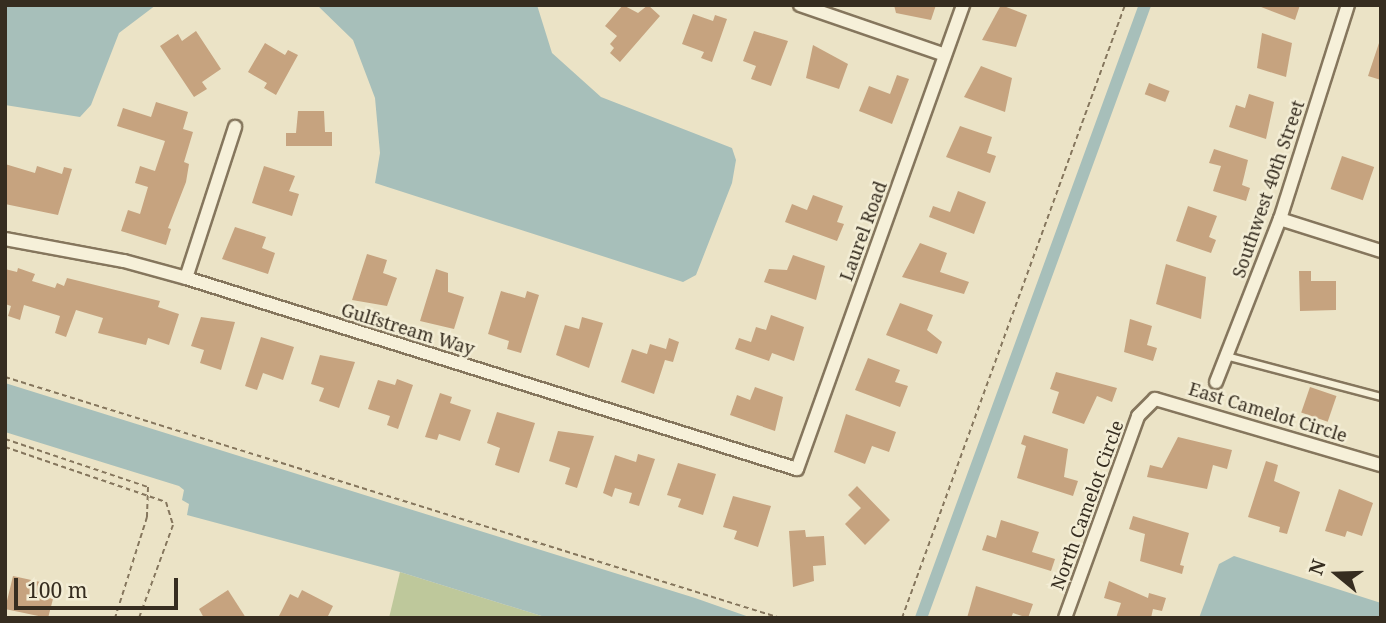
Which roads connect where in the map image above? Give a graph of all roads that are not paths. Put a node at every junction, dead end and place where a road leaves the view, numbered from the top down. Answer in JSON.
{"nodes":[{"id":1,"x":800,"y":5,"type":"edge"},
{"id":2,"x":963,"y":5,"type":"edge"},
{"id":3,"x":1348,"y":5,"type":"edge"},
{"id":4,"x":944,"y":55,"type":"junction"},
{"id":5,"x":235,"y":127,"type":"dead end"},
{"id":6,"x":1280,"y":219,"type":"junction"},
{"id":7,"x":5,"y":239,"type":"edge"},
{"id":8,"x":1381,"y":251,"type":"edge"},
{"id":9,"x":186,"y":278,"type":"junction"},
{"id":10,"x":1226,"y":356,"type":"junction"},
{"id":11,"x":1216,"y":382,"type":"dead end"},
{"id":12,"x":1381,"y":397,"type":"edge"},
{"id":13,"x":1145,"y":406,"type":"joint"},
{"id":14,"x":1381,"y":465,"type":"edge"},
{"id":15,"x":797,"y":469,"type":"joint"},
{"id":16,"x":1065,"y":618,"type":"edge"}],
"edges":[{"from":1,"to":4,"type":"street"},
{"from":2,"to":4,"type":"street","name":"Laurel Road"},
{"from":3,"to":6,"type":"street","name":"Southwest 40th Street"},
{"from":4,"to":15,"type":"street","name":"Laurel Road"},
{"from":5,"to":9,"type":"street"},
{"from":6,"to":8,"type":"street"},
{"from":6,"to":10,"type":"street","name":"Southwest 40th Street"},
{"from":7,"to":9,"type":"street","name":"Gulfstream Way"},
{"from":9,"to":15,"type":"street","name":"Gulfstream Way"},
{"from":10,"to":11,"type":"street","name":"Southwest 40th Street"},
{"from":10,"to":12,"type":"lane"},
{"from":13,"to":14,"type":"street","name":"East Camelot Circle"},
{"from":13,"to":16,"type":"street","name":"North Camelot Circle"}]}
